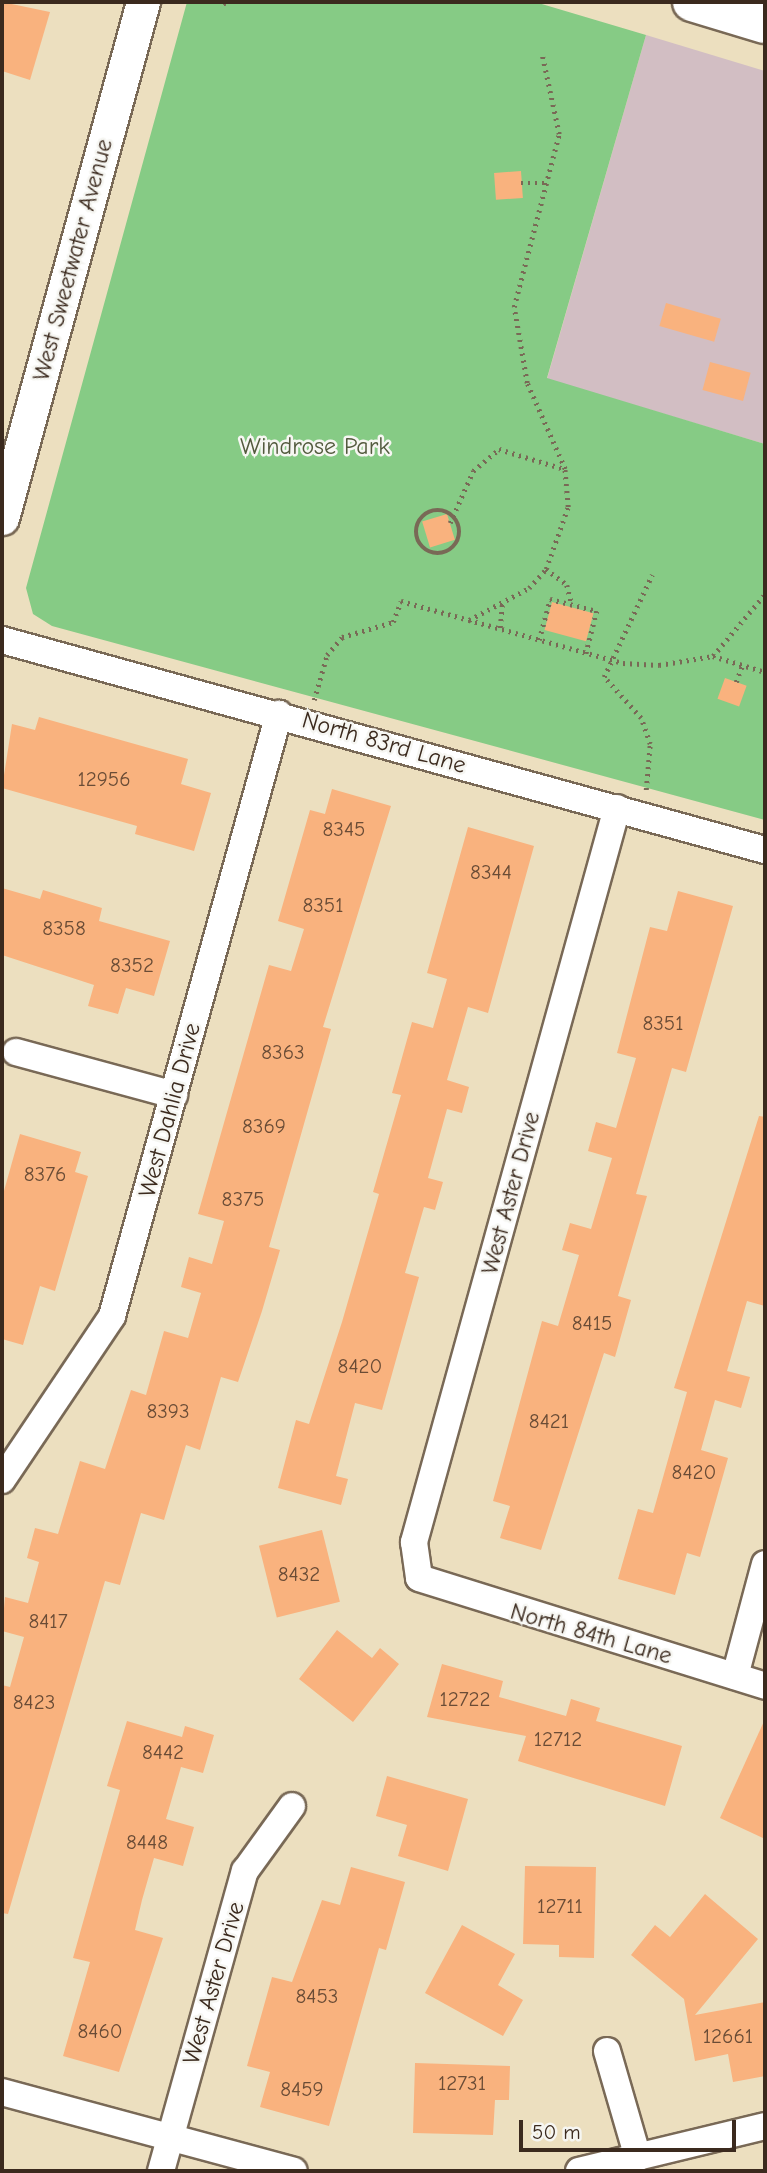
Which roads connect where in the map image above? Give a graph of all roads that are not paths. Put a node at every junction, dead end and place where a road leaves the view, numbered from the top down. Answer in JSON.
{"nodes":[{"id":1,"x":143,"y":2,"type":"edge"},
{"id":2,"x":692,"y":2,"type":"edge"},
{"id":3,"x":765,"y":24,"type":"edge"},
{"id":4,"x":2,"y":518,"type":"edge"},
{"id":5,"x":2,"y":640,"type":"edge"},
{"id":6,"x":279,"y":714,"type":"junction"},
{"id":7,"x":629,"y":811,"type":"junction"},
{"id":8,"x":765,"y":850,"type":"edge"},
{"id":9,"x":16,"y":1052,"type":"dead end"},
{"id":10,"x":174,"y":1095,"type":"junction"},
{"id":11,"x":2,"y":1480,"type":"edge"},
{"id":12,"x":765,"y":1564,"type":"edge"},
{"id":13,"x":419,"y":1578,"type":"joint"},
{"id":14,"x":735,"y":1676,"type":"junction"},
{"id":15,"x":765,"y":1686,"type":"edge"},
{"id":16,"x":292,"y":1807,"type":"dead end"},
{"id":17,"x":607,"y":2051,"type":"dead end"},
{"id":18,"x":2,"y":2092,"type":"edge"},
{"id":19,"x":765,"y":2126,"type":"edge"},
{"id":20,"x":170,"y":2140,"type":"junction"},
{"id":21,"x":657,"y":2160,"type":"edge"},
{"id":22,"x":161,"y":2171,"type":"edge"},
{"id":23,"x":294,"y":2171,"type":"edge"},
{"id":24,"x":579,"y":2171,"type":"edge"}],
"edges":[{"from":1,"to":4,"type":"street","name":"West Sweetwater Avenue"},
{"from":2,"to":3,"type":"main road"},
{"from":5,"to":6,"type":"street","name":"North 83rd Lane"},
{"from":6,"to":7,"type":"street","name":"North 83rd Lane"},
{"from":6,"to":10,"type":"street","name":"West Dahlia Drive"},
{"from":7,"to":8,"type":"street","name":"North 83rd Lane"},
{"from":7,"to":13,"type":"street","name":"West Aster Drive"},
{"from":9,"to":10,"type":"street"},
{"from":10,"to":11,"type":"street","name":"West Dahlia Drive"},
{"from":12,"to":14,"type":"street"},
{"from":13,"to":14,"type":"street","name":"North 84th Lane"},
{"from":14,"to":15,"type":"street","name":"North 84th Lane"},
{"from":16,"to":20,"type":"street","name":"West Aster Drive"},
{"from":17,"to":21,"type":"street"},
{"from":18,"to":20,"type":"street"},
{"from":19,"to":21,"type":"street"},
{"from":20,"to":22,"type":"street","name":"West Aster Drive"},
{"from":20,"to":23,"type":"street"},
{"from":21,"to":24,"type":"street"}]}
